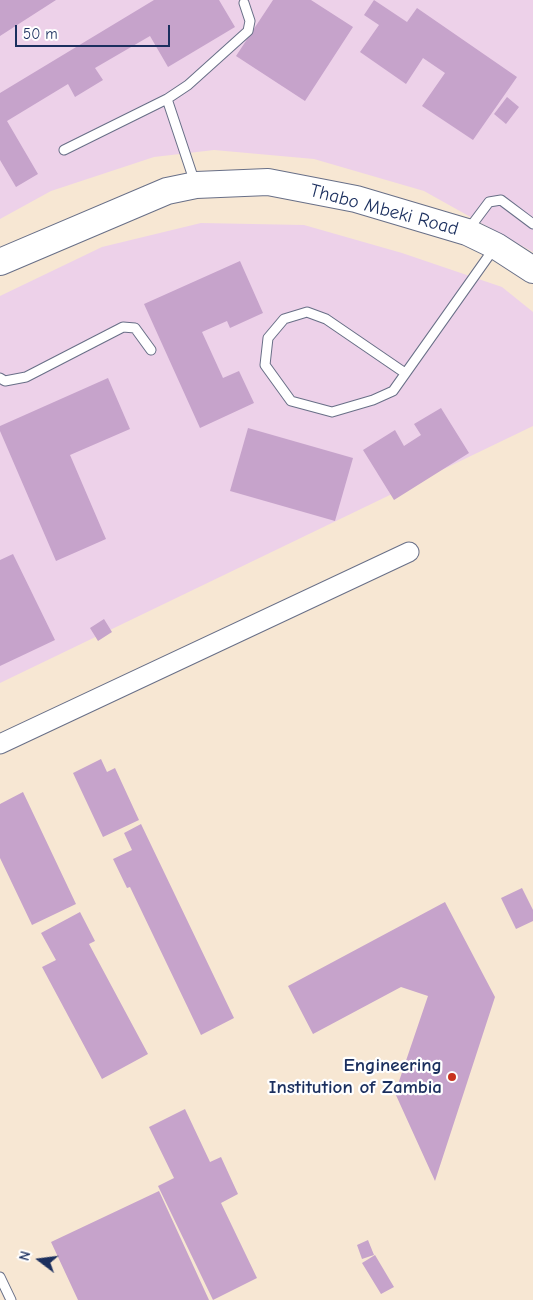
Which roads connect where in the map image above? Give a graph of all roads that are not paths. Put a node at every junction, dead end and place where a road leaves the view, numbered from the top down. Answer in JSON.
{"nodes":[{"id":1,"x":244,"y":4,"type":"dead end"},
{"id":2,"x":167,"y":99,"type":"junction"},
{"id":3,"x":64,"y":150,"type":"dead end"},
{"id":4,"x":196,"y":185,"type":"junction"},
{"id":5,"x":533,"y":224,"type":"edge"},
{"id":6,"x":467,"y":232,"type":"junction"},
{"id":7,"x":496,"y":246,"type":"junction"},
{"id":8,"x":0,"y":262,"type":"edge"},
{"id":9,"x":533,"y":270,"type":"edge"},
{"id":10,"x":151,"y":350,"type":"dead end"},
{"id":11,"x":405,"y":373,"type":"junction"},
{"id":12,"x":0,"y":378,"type":"edge"},
{"id":13,"x":408,"y":552,"type":"dead end"},
{"id":14,"x":0,"y":744,"type":"edge"},
{"id":15,"x":0,"y":1277,"type":"edge"},
{"id":16,"x":11,"y":1300,"type":"edge"}],
"edges":[{"from":1,"to":2,"type":"lane"},
{"from":2,"to":3,"type":"lane"},
{"from":2,"to":4,"type":"lane"},
{"from":4,"to":6,"type":"main road","name":"Thabo Mbeki Road"},
{"from":4,"to":8,"type":"main road","name":"Thabo Mbeki Road"},
{"from":5,"to":6,"type":"lane"},
{"from":6,"to":7,"type":"main road","name":"Thabo Mbeki Road"},
{"from":7,"to":9,"type":"main road","name":"Thabo Mbeki Road"},
{"from":7,"to":11,"type":"lane"},
{"from":10,"to":12,"type":"lane"},
{"from":11,"to":11,"type":"lane"},
{"from":13,"to":14,"type":"street"},
{"from":15,"to":16,"type":"lane"}]}
